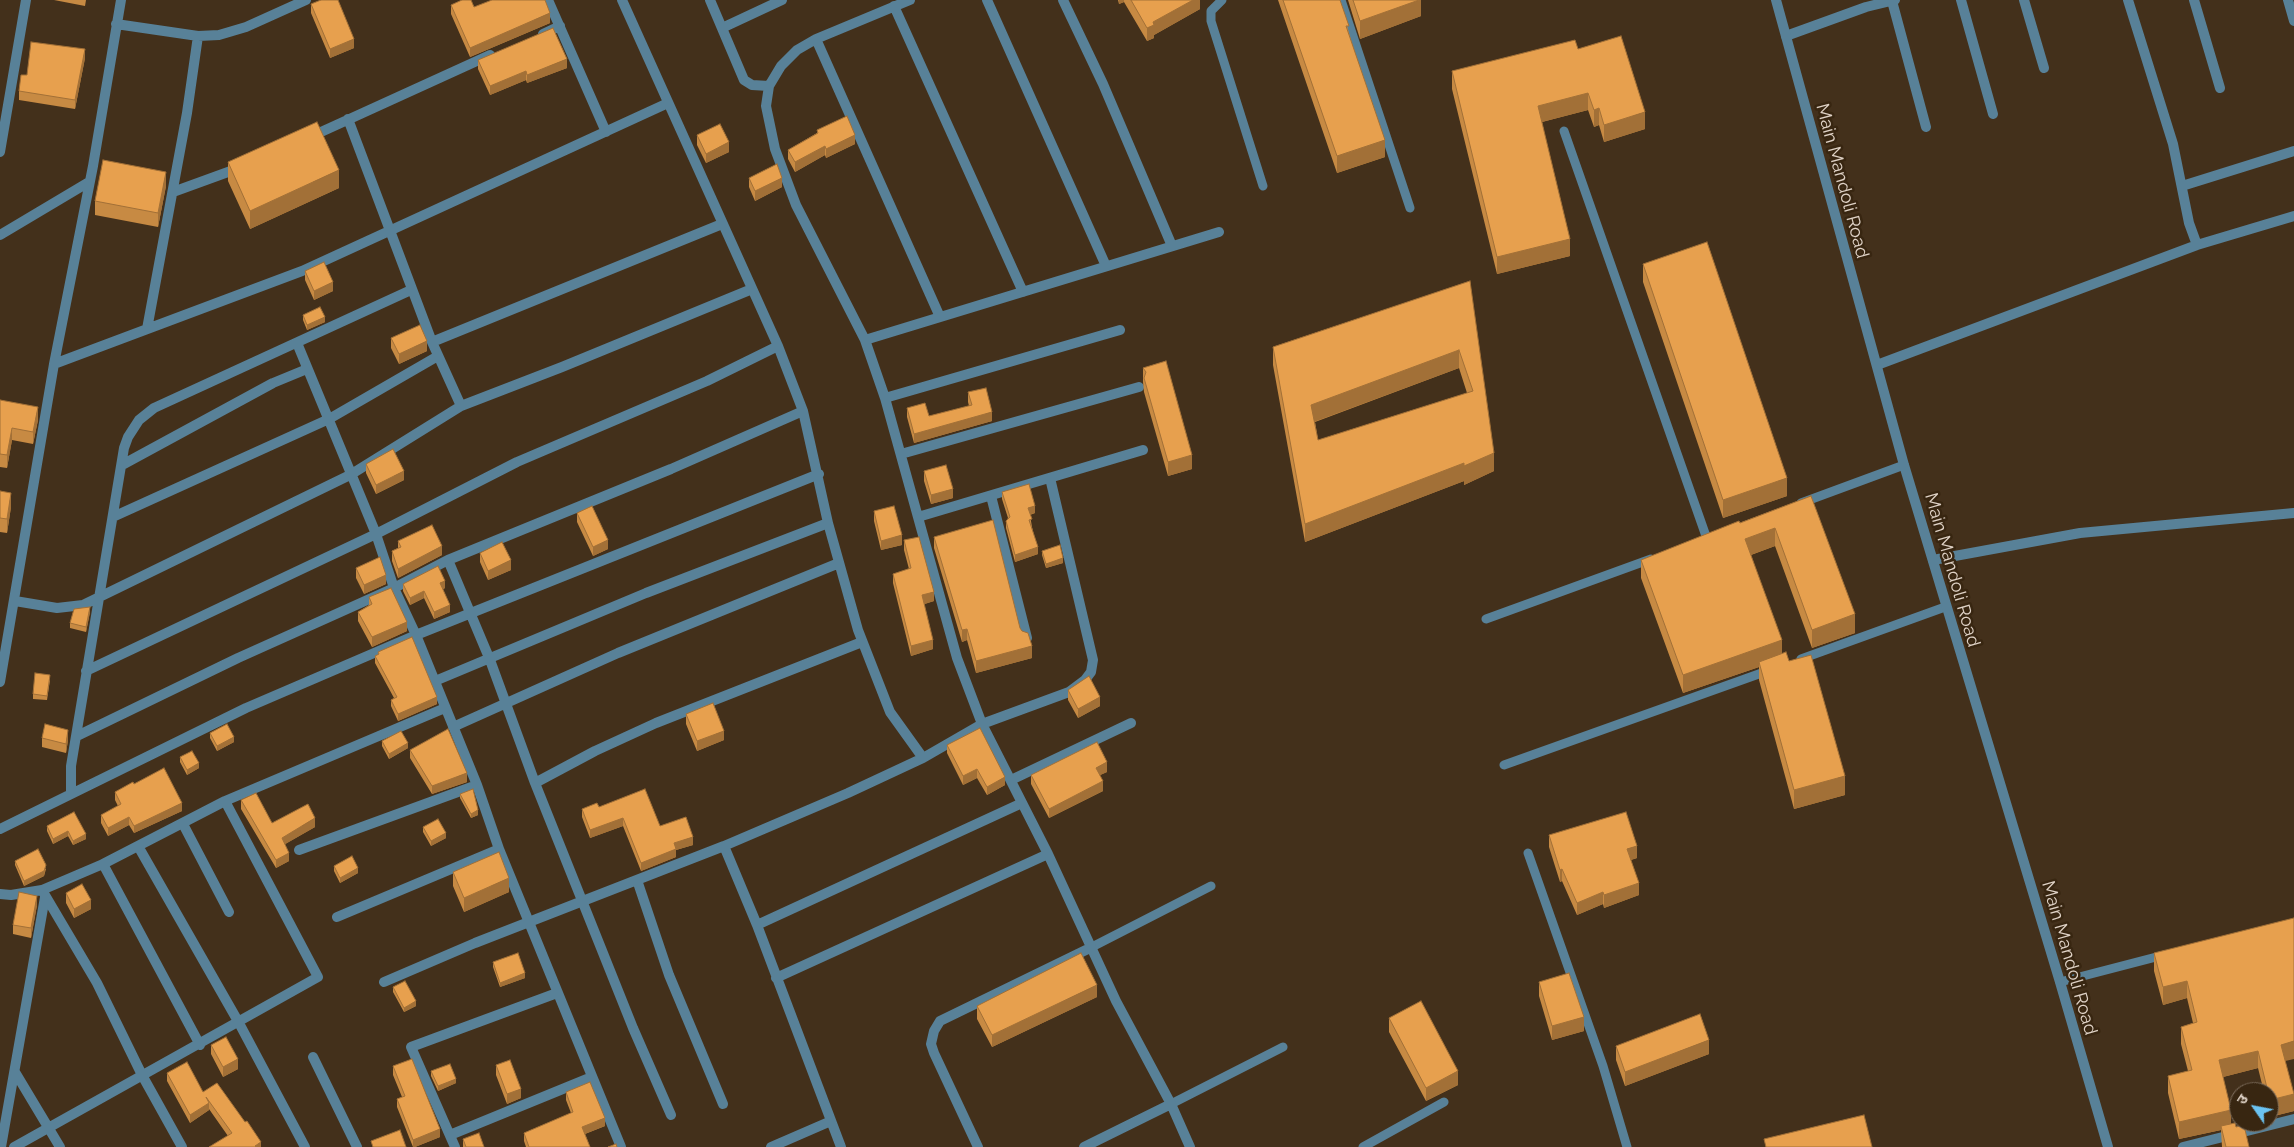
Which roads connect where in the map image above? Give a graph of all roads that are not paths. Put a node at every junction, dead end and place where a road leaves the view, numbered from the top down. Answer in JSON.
{"nodes":[{"id":1,"x":26,"y":0,"type":"edge"},
{"id":2,"x":121,"y":0,"type":"edge"},
{"id":3,"x":306,"y":0,"type":"edge"},
{"id":4,"x":548,"y":0,"type":"edge"},
{"id":5,"x":622,"y":0,"type":"edge"},
{"id":6,"x":710,"y":0,"type":"edge"},
{"id":7,"x":782,"y":0,"type":"edge"},
{"id":8,"x":910,"y":0,"type":"edge"},
{"id":9,"x":987,"y":0,"type":"edge"},
{"id":10,"x":1063,"y":0,"type":"edge"},
{"id":11,"x":1222,"y":0,"type":"edge"},
{"id":12,"x":1341,"y":0,"type":"edge"},
{"id":13,"x":1776,"y":0,"type":"edge"},
{"id":14,"x":1894,"y":0,"type":"edge"},
{"id":15,"x":1961,"y":0,"type":"edge"},
{"id":16,"x":2024,"y":0,"type":"edge"},
{"id":17,"x":2128,"y":0,"type":"edge"},
{"id":18,"x":2194,"y":0,"type":"edge"},
{"id":19,"x":2288,"y":0,"type":"edge"},
{"id":20,"x":894,"y":6,"type":"junction"},
{"id":21,"x":2294,"y":21,"type":"edge"},
{"id":22,"x":116,"y":24,"type":"junction"},
{"id":23,"x":560,"y":26,"type":"junction"},
{"id":24,"x":722,"y":28,"type":"junction"},
{"id":25,"x":198,"y":36,"type":"junction"},
{"id":26,"x":1786,"y":36,"type":"junction"},
{"id":27,"x":534,"y":37,"type":"edge"},
{"id":28,"x":816,"y":39,"type":"junction"},
{"id":29,"x":500,"y":51,"type":"edge"},
{"id":30,"x":2044,"y":68,"type":"dead end"},
{"id":31,"x":769,"y":86,"type":"junction"},
{"id":32,"x":2220,"y":88,"type":"dead end"},
{"id":33,"x":668,"y":102,"type":"junction"},
{"id":34,"x":1993,"y":114,"type":"dead end"},
{"id":35,"x":348,"y":119,"type":"junction"},
{"id":36,"x":1926,"y":126,"type":"dead end"},
{"id":37,"x":1564,"y":131,"type":"dead end"},
{"id":38,"x":606,"y":132,"type":"junction"},
{"id":39,"x":304,"y":140,"type":"edge"},
{"id":40,"x":2294,"y":150,"type":"edge"},
{"id":41,"x":0,"y":151,"type":"edge"},
{"id":42,"x":252,"y":163,"type":"edge"},
{"id":43,"x":89,"y":182,"type":"junction"},
{"id":44,"x":1263,"y":186,"type":"dead end"},
{"id":45,"x":2182,"y":186,"type":"junction"},
{"id":46,"x":173,"y":192,"type":"junction"},
{"id":47,"x":1410,"y":208,"type":"dead end"},
{"id":48,"x":2294,"y":216,"type":"edge"},
{"id":49,"x":722,"y":224,"type":"junction"},
{"id":50,"x":389,"y":230,"type":"junction"},
{"id":51,"x":1219,"y":232,"type":"dead end"},
{"id":52,"x":0,"y":235,"type":"edge"},
{"id":53,"x":2197,"y":245,"type":"junction"},
{"id":54,"x":1172,"y":246,"type":"junction"},
{"id":55,"x":1106,"y":266,"type":"junction"},
{"id":56,"x":752,"y":289,"type":"junction"},
{"id":57,"x":411,"y":290,"type":"junction"},
{"id":58,"x":1023,"y":292,"type":"junction"},
{"id":59,"x":940,"y":317,"type":"junction"},
{"id":60,"x":147,"y":329,"type":"junction"},
{"id":61,"x":1120,"y":330,"type":"dead end"},
{"id":62,"x":866,"y":340,"type":"junction"},
{"id":63,"x":432,"y":342,"type":"junction"},
{"id":64,"x":297,"y":343,"type":"junction"},
{"id":65,"x":778,"y":346,"type":"junction"},
{"id":66,"x":438,"y":356,"type":"junction"},
{"id":67,"x":54,"y":364,"type":"junction"},
{"id":68,"x":1877,"y":365,"type":"junction"},
{"id":69,"x":307,"y":369,"type":"junction"},
{"id":70,"x":1139,"y":387,"type":"dead end"},
{"id":71,"x":885,"y":398,"type":"junction"},
{"id":72,"x":461,"y":406,"type":"junction"},
{"id":73,"x":803,"y":411,"type":"junction"},
{"id":74,"x":329,"y":418,"type":"junction"},
{"id":75,"x":1143,"y":450,"type":"dead end"},
{"id":76,"x":901,"y":454,"type":"junction"},
{"id":77,"x":122,"y":465,"type":"junction"},
{"id":78,"x":1904,"y":465,"type":"junction"},
{"id":79,"x":819,"y":474,"type":"junction"},
{"id":80,"x":350,"y":475,"type":"junction"},
{"id":81,"x":1050,"y":478,"type":"junction"},
{"id":82,"x":991,"y":496,"type":"junction"},
{"id":83,"x":1796,"y":505,"type":"edge"},
{"id":84,"x":2294,"y":513,"type":"edge"},
{"id":85,"x":115,"y":516,"type":"junction"},
{"id":86,"x":918,"y":517,"type":"junction"},
{"id":87,"x":828,"y":524,"type":"junction"},
{"id":88,"x":376,"y":534,"type":"junction"},
{"id":89,"x":1707,"y":539,"type":"edge"},
{"id":90,"x":1661,"y":556,"type":"edge"},
{"id":91,"x":448,"y":560,"type":"junction"},
{"id":92,"x":1934,"y":560,"type":"junction"},
{"id":93,"x":839,"y":563,"type":"junction"},
{"id":94,"x":394,"y":588,"type":"junction"},
{"id":95,"x":98,"y":597,"type":"junction"},
{"id":96,"x":15,"y":601,"type":"junction"},
{"id":97,"x":1946,"y":607,"type":"junction"},
{"id":98,"x":470,"y":613,"type":"junction"},
{"id":99,"x":1486,"y":619,"type":"dead end"},
{"id":100,"x":416,"y":635,"type":"junction"},
{"id":101,"x":1027,"y":638,"type":"edge"},
{"id":102,"x":862,"y":642,"type":"junction"},
{"id":103,"x":490,"y":660,"type":"junction"},
{"id":104,"x":1795,"y":661,"type":"edge"},
{"id":105,"x":1777,"y":668,"type":"edge"},
{"id":106,"x":86,"y":671,"type":"junction"},
{"id":107,"x":0,"y":682,"type":"edge"},
{"id":108,"x":435,"y":682,"type":"junction"},
{"id":109,"x":506,"y":702,"type":"junction"},
{"id":110,"x":445,"y":708,"type":"junction"},
{"id":111,"x":1131,"y":723,"type":"dead end"},
{"id":112,"x":982,"y":724,"type":"junction"},
{"id":113,"x":453,"y":727,"type":"junction"},
{"id":114,"x":77,"y":736,"type":"junction"},
{"id":115,"x":923,"y":758,"type":"junction"},
{"id":116,"x":1504,"y":765,"type":"dead end"},
{"id":117,"x":1011,"y":780,"type":"junction"},
{"id":118,"x":535,"y":783,"type":"junction"},
{"id":119,"x":477,"y":785,"type":"junction"},
{"id":120,"x":71,"y":793,"type":"junction"},
{"id":121,"x":225,"y":801,"type":"junction"},
{"id":122,"x":1022,"y":803,"type":"junction"},
{"id":123,"x":183,"y":824,"type":"junction"},
{"id":124,"x":0,"y":829,"type":"edge"},
{"id":125,"x":138,"y":846,"type":"junction"},
{"id":126,"x":724,"y":846,"type":"junction"},
{"id":127,"x":499,"y":849,"type":"junction"},
{"id":128,"x":298,"y":850,"type":"dead end"},
{"id":129,"x":1528,"y":853,"type":"dead end"},
{"id":130,"x":1048,"y":854,"type":"junction"},
{"id":131,"x":103,"y":864,"type":"junction"},
{"id":132,"x":637,"y":880,"type":"junction"},
{"id":133,"x":1211,"y":886,"type":"dead end"},
{"id":134,"x":44,"y":893,"type":"junction"},
{"id":135,"x":0,"y":894,"type":"edge"},
{"id":136,"x":583,"y":901,"type":"junction"},
{"id":137,"x":229,"y":912,"type":"dead end"},
{"id":138,"x":337,"y":917,"type":"dead end"},
{"id":139,"x":530,"y":921,"type":"junction"},
{"id":140,"x":757,"y":925,"type":"junction"},
{"id":141,"x":1090,"y":948,"type":"junction"},
{"id":142,"x":2171,"y":953,"type":"edge"},
{"id":143,"x":776,"y":978,"type":"junction"},
{"id":144,"x":384,"y":982,"type":"dead end"},
{"id":145,"x":2060,"y":982,"type":"junction"},
{"id":146,"x":558,"y":993,"type":"junction"},
{"id":147,"x":238,"y":1023,"type":"junction"},
{"id":148,"x":200,"y":1045,"type":"junction"},
{"id":149,"x":1283,"y":1047,"type":"dead end"},
{"id":150,"x":313,"y":1056,"type":"dead end"},
{"id":151,"x":15,"y":1072,"type":"junction"},
{"id":152,"x":142,"y":1075,"type":"junction"},
{"id":153,"x":592,"y":1077,"type":"junction"},
{"id":154,"x":1444,"y":1102,"type":"dead end"},
{"id":155,"x":723,"y":1104,"type":"dead end"},
{"id":156,"x":1171,"y":1104,"type":"junction"},
{"id":157,"x":671,"y":1115,"type":"dead end"},
{"id":158,"x":2294,"y":1119,"type":"edge"},
{"id":159,"x":831,"y":1121,"type":"junction"},
{"id":160,"x":48,"y":1128,"type":"junction"},
{"id":161,"x":450,"y":1135,"type":"junction"},
{"id":162,"x":1,"y":1147,"type":"edge"},
{"id":163,"x":14,"y":1147,"type":"edge"},
{"id":164,"x":60,"y":1147,"type":"edge"},
{"id":165,"x":182,"y":1147,"type":"edge"},
{"id":166,"x":305,"y":1147,"type":"edge"},
{"id":167,"x":358,"y":1147,"type":"edge"},
{"id":168,"x":455,"y":1147,"type":"edge"},
{"id":169,"x":621,"y":1147,"type":"edge"},
{"id":170,"x":771,"y":1147,"type":"edge"},
{"id":171,"x":841,"y":1147,"type":"edge"},
{"id":172,"x":978,"y":1147,"type":"edge"},
{"id":173,"x":1084,"y":1147,"type":"edge"},
{"id":174,"x":1190,"y":1147,"type":"edge"},
{"id":175,"x":1363,"y":1147,"type":"edge"},
{"id":176,"x":1627,"y":1147,"type":"edge"},
{"id":177,"x":2108,"y":1147,"type":"edge"},
{"id":178,"x":2183,"y":1147,"type":"edge"}],
"edges":[{"from":1,"to":41,"type":"street"},
{"from":2,"to":22,"type":"street"},
{"from":3,"to":25,"type":"street"},
{"from":4,"to":23,"type":"street"},
{"from":5,"to":33,"type":"street"},
{"from":6,"to":24,"type":"street"},
{"from":7,"to":24,"type":"street"},
{"from":8,"to":20,"type":"street"},
{"from":9,"to":55,"type":"street"},
{"from":10,"to":54,"type":"street"},
{"from":11,"to":44,"type":"lane"},
{"from":12,"to":47,"type":"lane"},
{"from":13,"to":26,"type":"street","name":"Main Mandoli Road"},
{"from":14,"to":26,"type":"street"},
{"from":14,"to":36,"type":"street"},
{"from":15,"to":34,"type":"street"},
{"from":16,"to":30,"type":"street"},
{"from":17,"to":45,"type":"street"},
{"from":18,"to":32,"type":"street"},
{"from":19,"to":21,"type":"street"},
{"from":20,"to":28,"type":"street"},
{"from":20,"to":58,"type":"street"},
{"from":22,"to":25,"type":"street"},
{"from":22,"to":43,"type":"street"},
{"from":23,"to":27,"type":"street"},
{"from":23,"to":38,"type":"street"},
{"from":24,"to":31,"type":"street"},
{"from":25,"to":46,"type":"street"},
{"from":26,"to":68,"type":"street","name":"Main Mandoli Road"},
{"from":28,"to":31,"type":"street"},
{"from":28,"to":59,"type":"street"},
{"from":29,"to":35,"type":"street"},
{"from":31,"to":62,"type":"street"},
{"from":33,"to":38,"type":"street"},
{"from":33,"to":49,"type":"street"},
{"from":35,"to":39,"type":"street"},
{"from":35,"to":50,"type":"street"},
{"from":37,"to":89,"type":"lane"},
{"from":38,"to":50,"type":"street"},
{"from":40,"to":45,"type":"street"},
{"from":42,"to":46,"type":"street"},
{"from":43,"to":52,"type":"street"},
{"from":43,"to":67,"type":"street"},
{"from":45,"to":53,"type":"street"},
{"from":46,"to":60,"type":"street"},
{"from":48,"to":53,"type":"street"},
{"from":49,"to":56,"type":"street"},
{"from":49,"to":63,"type":"street"},
{"from":50,"to":57,"type":"street"},
{"from":50,"to":60,"type":"street"},
{"from":51,"to":54,"type":"street"},
{"from":53,"to":68,"type":"street"},
{"from":54,"to":55,"type":"street"},
{"from":55,"to":58,"type":"street"},
{"from":56,"to":65,"type":"street"},
{"from":56,"to":72,"type":"street"},
{"from":57,"to":63,"type":"street"},
{"from":57,"to":64,"type":"street"},
{"from":58,"to":59,"type":"street"},
{"from":59,"to":62,"type":"street"},
{"from":60,"to":67,"type":"street"},
{"from":61,"to":71,"type":"street"},
{"from":62,"to":71,"type":"street"},
{"from":63,"to":66,"type":"street"},
{"from":64,"to":69,"type":"street"},
{"from":64,"to":77,"type":"street"},
{"from":65,"to":73,"type":"street"},
{"from":65,"to":88,"type":"street"},
{"from":66,"to":72,"type":"street"},
{"from":66,"to":74,"type":"street"},
{"from":67,"to":96,"type":"street"},
{"from":68,"to":78,"type":"street","name":"Main Mandoli Road"},
{"from":69,"to":74,"type":"street"},
{"from":69,"to":77,"type":"street"},
{"from":70,"to":76,"type":"street"},
{"from":71,"to":76,"type":"street"},
{"from":72,"to":80,"type":"street"},
{"from":73,"to":79,"type":"street"},
{"from":73,"to":91,"type":"street"},
{"from":74,"to":80,"type":"street"},
{"from":74,"to":85,"type":"street"},
{"from":75,"to":81,"type":"street"},
{"from":76,"to":86,"type":"street"},
{"from":77,"to":85,"type":"street"},
{"from":78,"to":83,"type":"lane"},
{"from":78,"to":92,"type":"street","name":"Main Mandoli Road"},
{"from":79,"to":87,"type":"street"},
{"from":79,"to":98,"type":"street"},
{"from":80,"to":88,"type":"street"},
{"from":80,"to":95,"type":"street"},
{"from":81,"to":82,"type":"street"},
{"from":81,"to":112,"type":"street"},
{"from":82,"to":86,"type":"street"},
{"from":82,"to":101,"type":"street"},
{"from":84,"to":92,"type":"street"},
{"from":85,"to":95,"type":"street"},
{"from":86,"to":112,"type":"street"},
{"from":87,"to":93,"type":"street"},
{"from":87,"to":103,"type":"street"},
{"from":88,"to":94,"type":"street"},
{"from":88,"to":106,"type":"street"},
{"from":90,"to":99,"type":"lane"},
{"from":91,"to":94,"type":"street"},
{"from":91,"to":98,"type":"street"},
{"from":92,"to":97,"type":"street","name":"Main Mandoli Road"},
{"from":93,"to":102,"type":"street"},
{"from":93,"to":109,"type":"street"},
{"from":94,"to":100,"type":"street"},
{"from":94,"to":114,"type":"street"},
{"from":95,"to":96,"type":"street"},
{"from":95,"to":106,"type":"street"},
{"from":96,"to":107,"type":"street"},
{"from":97,"to":104,"type":"lane"},
{"from":97,"to":145,"type":"street","name":"Main Mandoli Road"},
{"from":98,"to":100,"type":"street"},
{"from":98,"to":103,"type":"street"},
{"from":100,"to":108,"type":"street"},
{"from":100,"to":120,"type":"street"},
{"from":102,"to":115,"type":"street"},
{"from":102,"to":118,"type":"street"},
{"from":103,"to":108,"type":"street"},
{"from":103,"to":109,"type":"street"},
{"from":105,"to":116,"type":"lane"},
{"from":106,"to":114,"type":"street"},
{"from":108,"to":110,"type":"street"},
{"from":109,"to":113,"type":"street"},
{"from":109,"to":118,"type":"street"},
{"from":110,"to":113,"type":"street"},
{"from":110,"to":121,"type":"street"},
{"from":111,"to":117,"type":"street"},
{"from":112,"to":115,"type":"street"},
{"from":112,"to":117,"type":"street"},
{"from":113,"to":119,"type":"street"},
{"from":114,"to":120,"type":"street"},
{"from":115,"to":126,"type":"street"},
{"from":117,"to":122,"type":"street"},
{"from":118,"to":136,"type":"street"},
{"from":119,"to":127,"type":"street"},
{"from":119,"to":128,"type":"street"},
{"from":120,"to":124,"type":"street"},
{"from":121,"to":123,"type":"street"},
{"from":121,"to":147,"type":"street"},
{"from":122,"to":130,"type":"street"},
{"from":122,"to":140,"type":"street"},
{"from":123,"to":125,"type":"street"},
{"from":123,"to":137,"type":"street"},
{"from":125,"to":131,"type":"street"},
{"from":125,"to":147,"type":"street"},
{"from":126,"to":132,"type":"street"},
{"from":126,"to":140,"type":"street"},
{"from":127,"to":138,"type":"street"},
{"from":127,"to":139,"type":"street"},
{"from":129,"to":176,"type":"lane"},
{"from":130,"to":141,"type":"street"},
{"from":130,"to":143,"type":"street"},
{"from":131,"to":134,"type":"street"},
{"from":131,"to":148,"type":"street"},
{"from":132,"to":136,"type":"street"},
{"from":132,"to":155,"type":"street"},
{"from":133,"to":141,"type":"lane"},
{"from":134,"to":135,"type":"street"},
{"from":134,"to":151,"type":"street"},
{"from":134,"to":152,"type":"street"},
{"from":136,"to":139,"type":"street"},
{"from":136,"to":157,"type":"street"},
{"from":139,"to":144,"type":"street"},
{"from":139,"to":146,"type":"street"},
{"from":140,"to":143,"type":"street"},
{"from":141,"to":156,"type":"street"},
{"from":141,"to":172,"type":"street"},
{"from":142,"to":145,"type":"lane"},
{"from":143,"to":159,"type":"street"},
{"from":145,"to":177,"type":"street","name":"Main Mandoli Road"},
{"from":146,"to":153,"type":"street"},
{"from":146,"to":161,"type":"street"},
{"from":147,"to":148,"type":"street"},
{"from":147,"to":166,"type":"street"},
{"from":148,"to":152,"type":"street"},
{"from":149,"to":156,"type":"lane"},
{"from":150,"to":167,"type":"street"},
{"from":151,"to":160,"type":"street"},
{"from":151,"to":162,"type":"street"},
{"from":152,"to":160,"type":"street"},
{"from":152,"to":165,"type":"street"},
{"from":153,"to":161,"type":"street"},
{"from":153,"to":169,"type":"street"},
{"from":154,"to":175,"type":"lane"},
{"from":156,"to":173,"type":"street"},
{"from":156,"to":174,"type":"street"},
{"from":158,"to":178,"type":"street"},
{"from":159,"to":170,"type":"street"},
{"from":159,"to":171,"type":"street"},
{"from":160,"to":163,"type":"street"},
{"from":160,"to":164,"type":"street"},
{"from":161,"to":168,"type":"street"}]}
